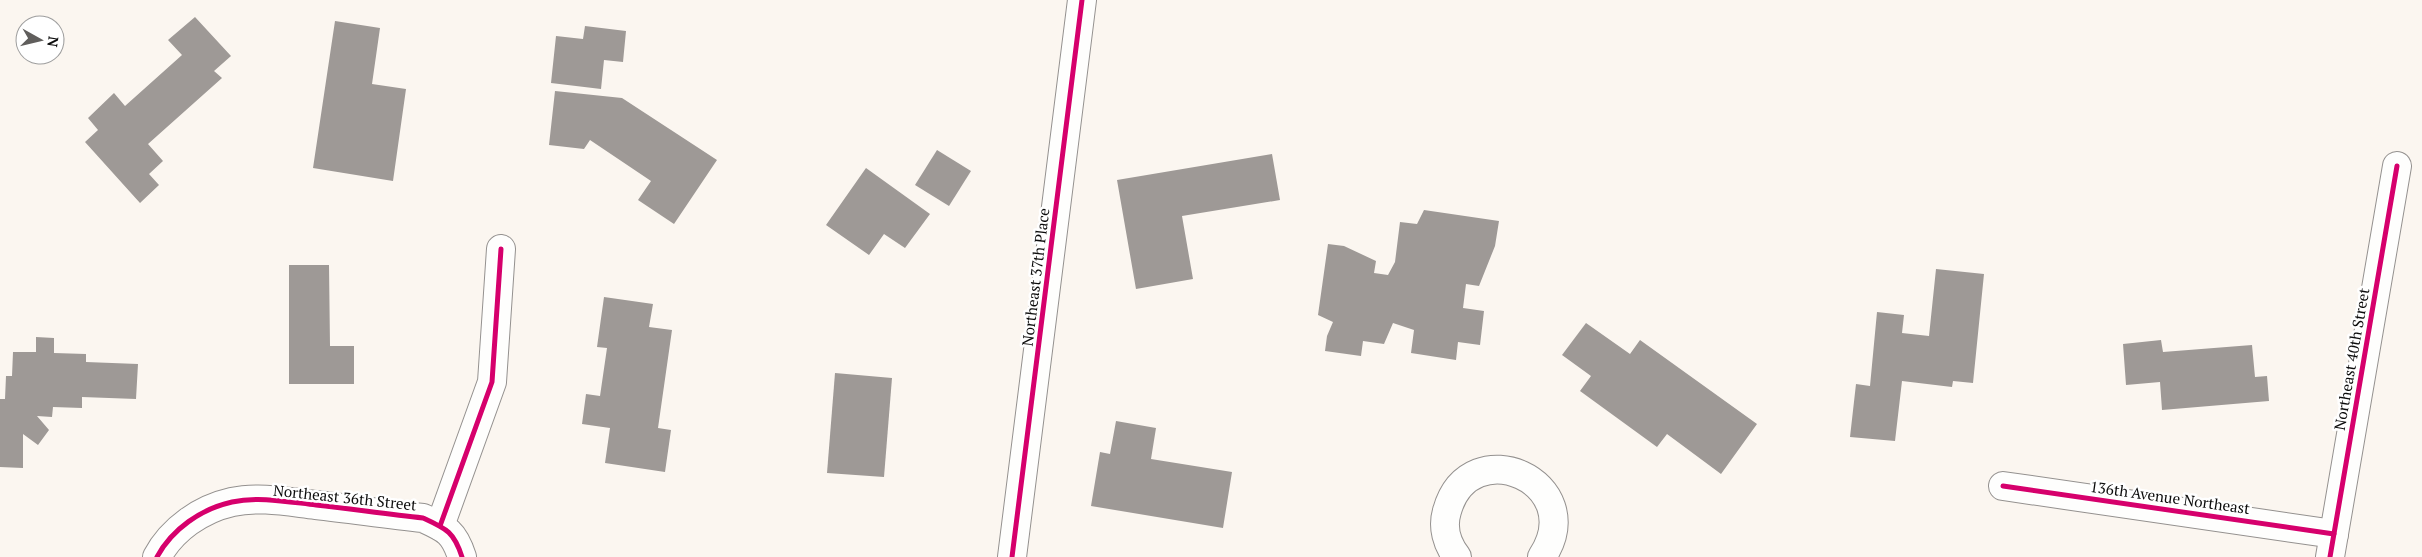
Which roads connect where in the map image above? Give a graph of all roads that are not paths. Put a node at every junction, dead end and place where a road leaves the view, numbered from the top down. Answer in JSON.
{"nodes":[{"id":1,"x":1082,"y":0,"type":"edge"},
{"id":2,"x":2397,"y":166,"type":"dead end"},
{"id":3,"x":501,"y":249,"type":"dead end"},
{"id":4,"x":2003,"y":486,"type":"dead end"},
{"id":5,"x":453,"y":540,"type":"edge"},
{"id":6,"x":2332,"y":545,"type":"edge"},
{"id":7,"x":1447,"y":555,"type":"edge"},
{"id":8,"x":157,"y":557,"type":"edge"},
{"id":9,"x":1012,"y":557,"type":"edge"},
{"id":10,"x":1542,"y":557,"type":"edge"}],
"edges":[{"from":1,"to":9,"type":"street","name":"Northeast 37th Place"},
{"from":2,"to":6,"type":"street","name":"Northeast 40th Street"},
{"from":3,"to":5,"type":"street"},
{"from":4,"to":6,"type":"street","name":"136th Avenue Northeast"},
{"from":5,"to":8,"type":"street","name":"Northeast 36th Street"},
{"from":7,"to":10,"type":"street"}]}
